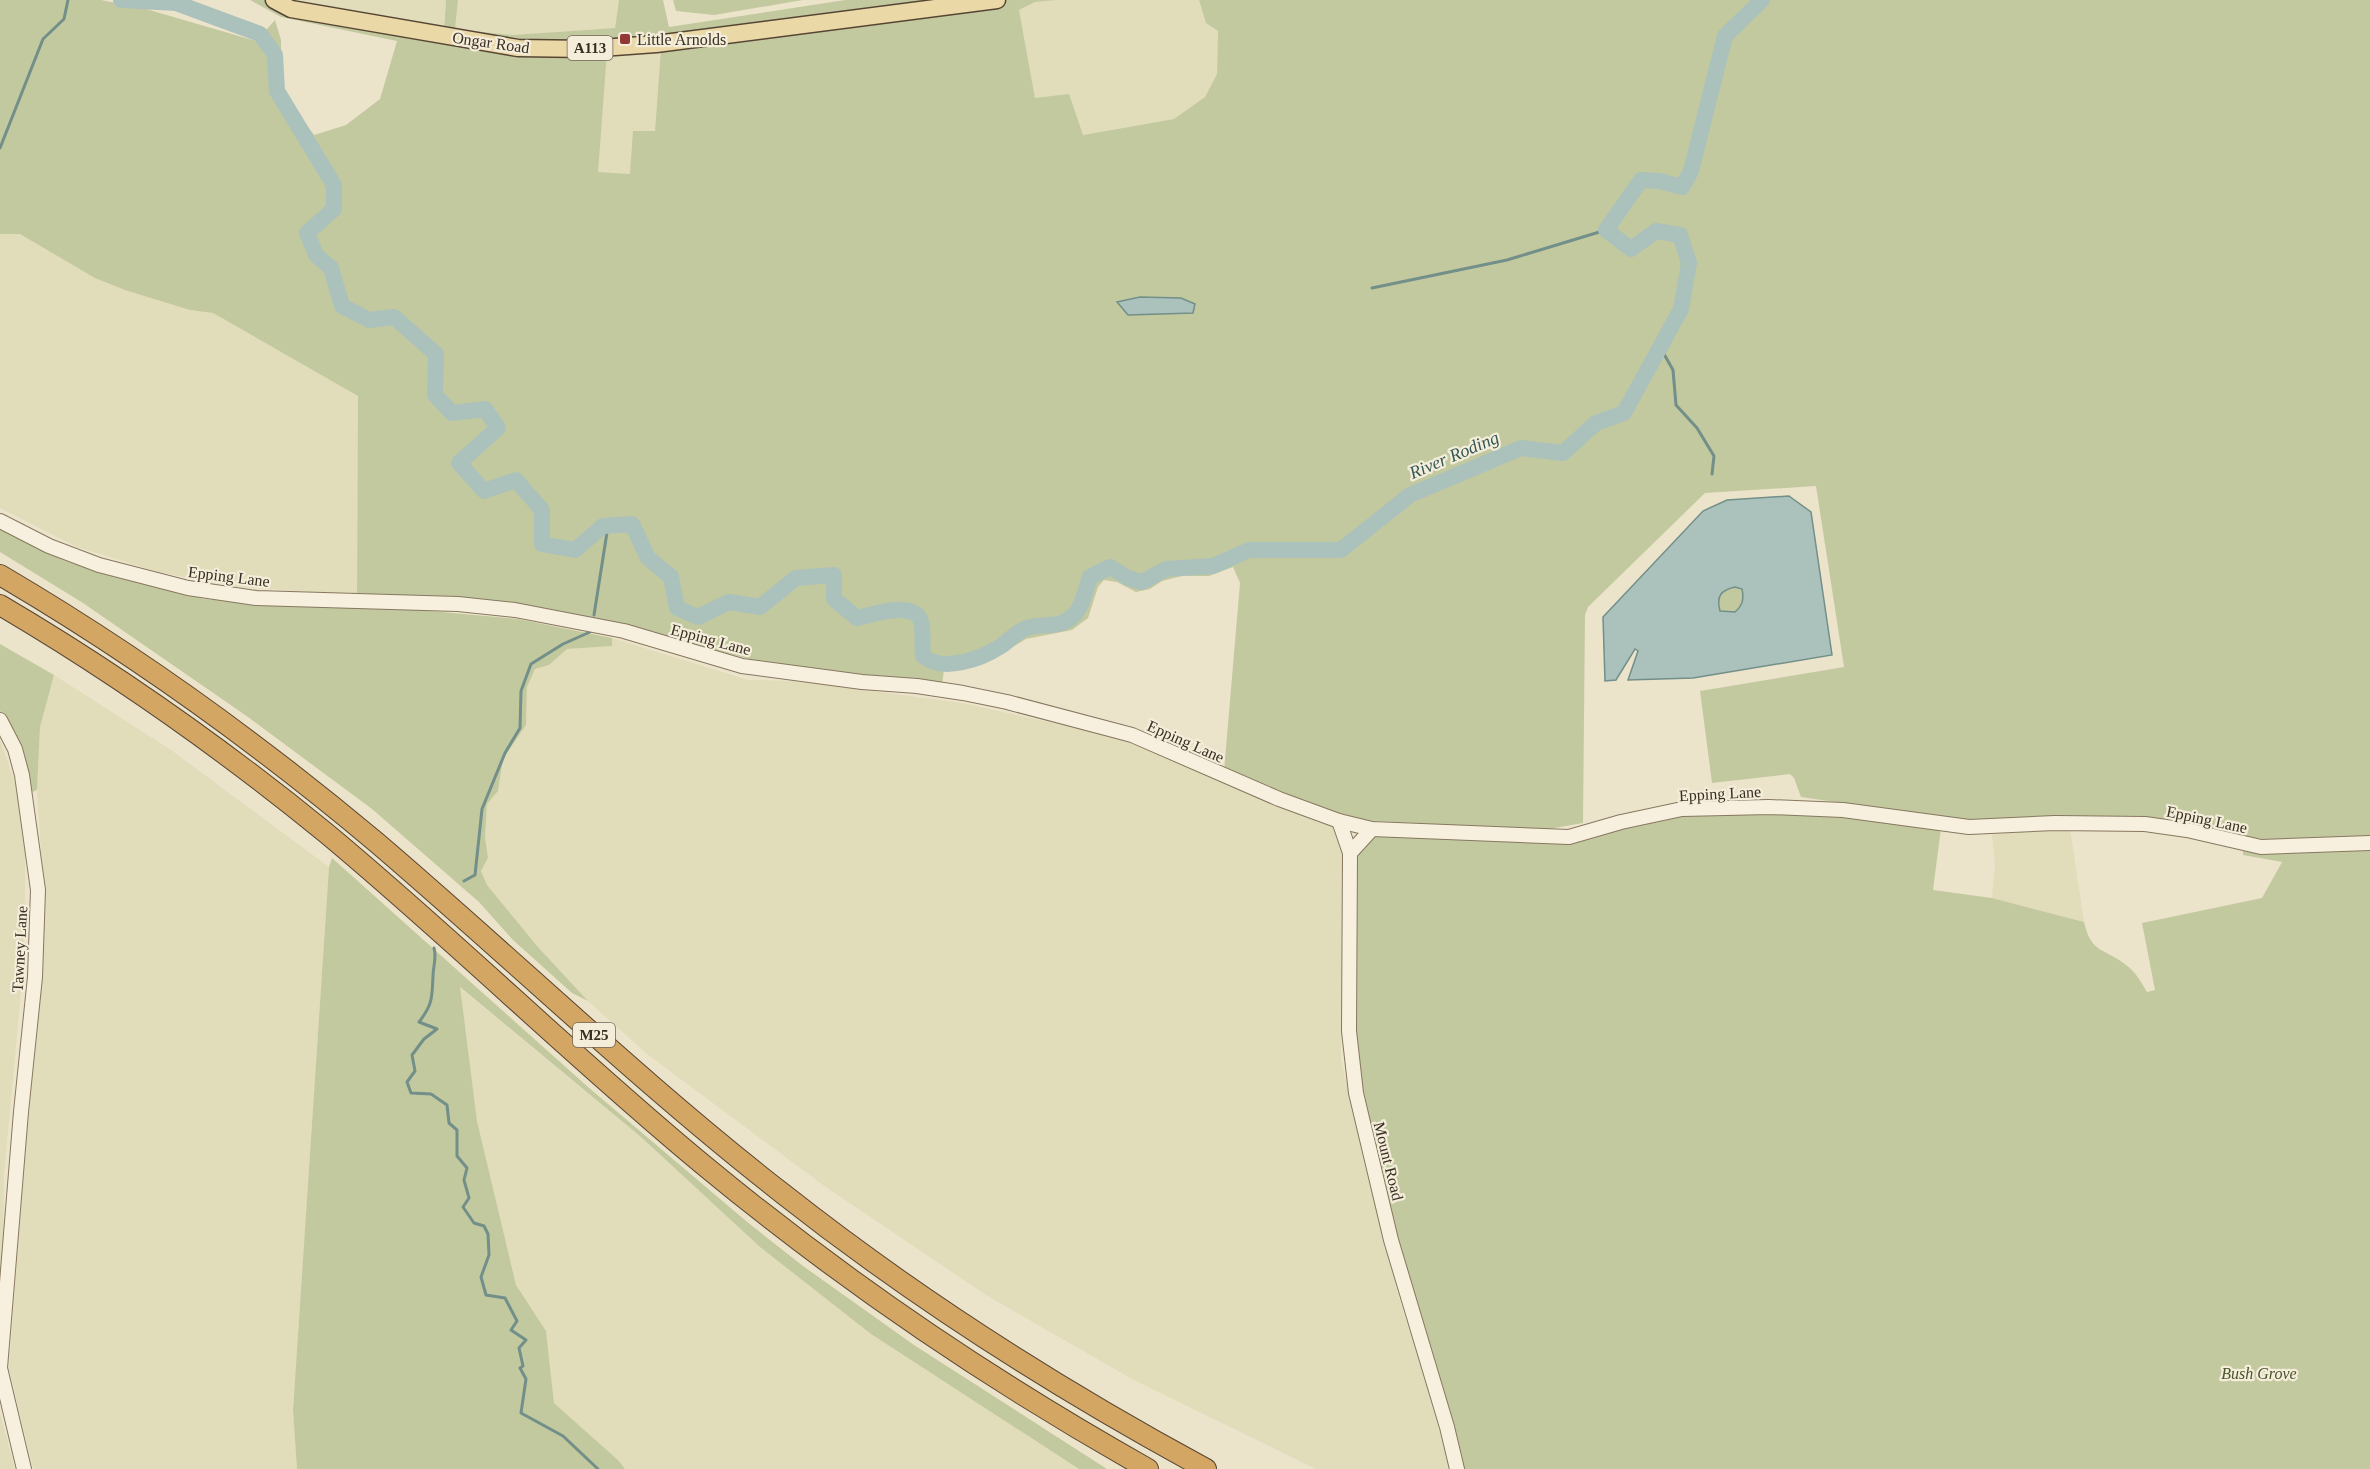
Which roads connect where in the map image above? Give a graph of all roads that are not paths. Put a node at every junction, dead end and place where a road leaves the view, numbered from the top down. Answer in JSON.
{"nodes":[{"id":1,"x":274,"y":0,"type":"edge"},
{"id":2,"x":997,"y":0,"type":"edge"},
{"id":3,"x":0,"y":521,"type":"edge"},
{"id":4,"x":0,"y":575,"type":"edge"},
{"id":5,"x":0,"y":604,"type":"edge"},
{"id":6,"x":0,"y":720,"type":"edge"},
{"id":7,"x":1339,"y":821,"type":"junction"},
{"id":8,"x":1372,"y":829,"type":"junction"},
{"id":9,"x":2370,"y":843,"type":"edge"},
{"id":10,"x":1350,"y":853,"type":"junction"},
{"id":11,"x":24,"y":1469,"type":"edge"},
{"id":12,"x":1149,"y":1469,"type":"edge"},
{"id":13,"x":1206,"y":1469,"type":"edge"},
{"id":14,"x":1457,"y":1469,"type":"edge"}],
"edges":[{"from":1,"to":2,"type":"main road","name":"Ongar Road","number":"A113"},
{"from":3,"to":7,"type":"street","name":"Epping Lane"},
{"from":4,"to":13,"type":"highway","number":"M25"},
{"from":5,"to":12,"type":"highway","number":"M25"},
{"from":6,"to":11,"type":"street","name":"Tawney Lane"},
{"from":7,"to":8,"type":"street","name":"Epping Lane"},
{"from":7,"to":10,"type":"street","name":"Mount Road"},
{"from":8,"to":9,"type":"street","name":"Epping Lane"},
{"from":8,"to":10,"type":"street"},
{"from":10,"to":14,"type":"street","name":"Mount Road"}]}
